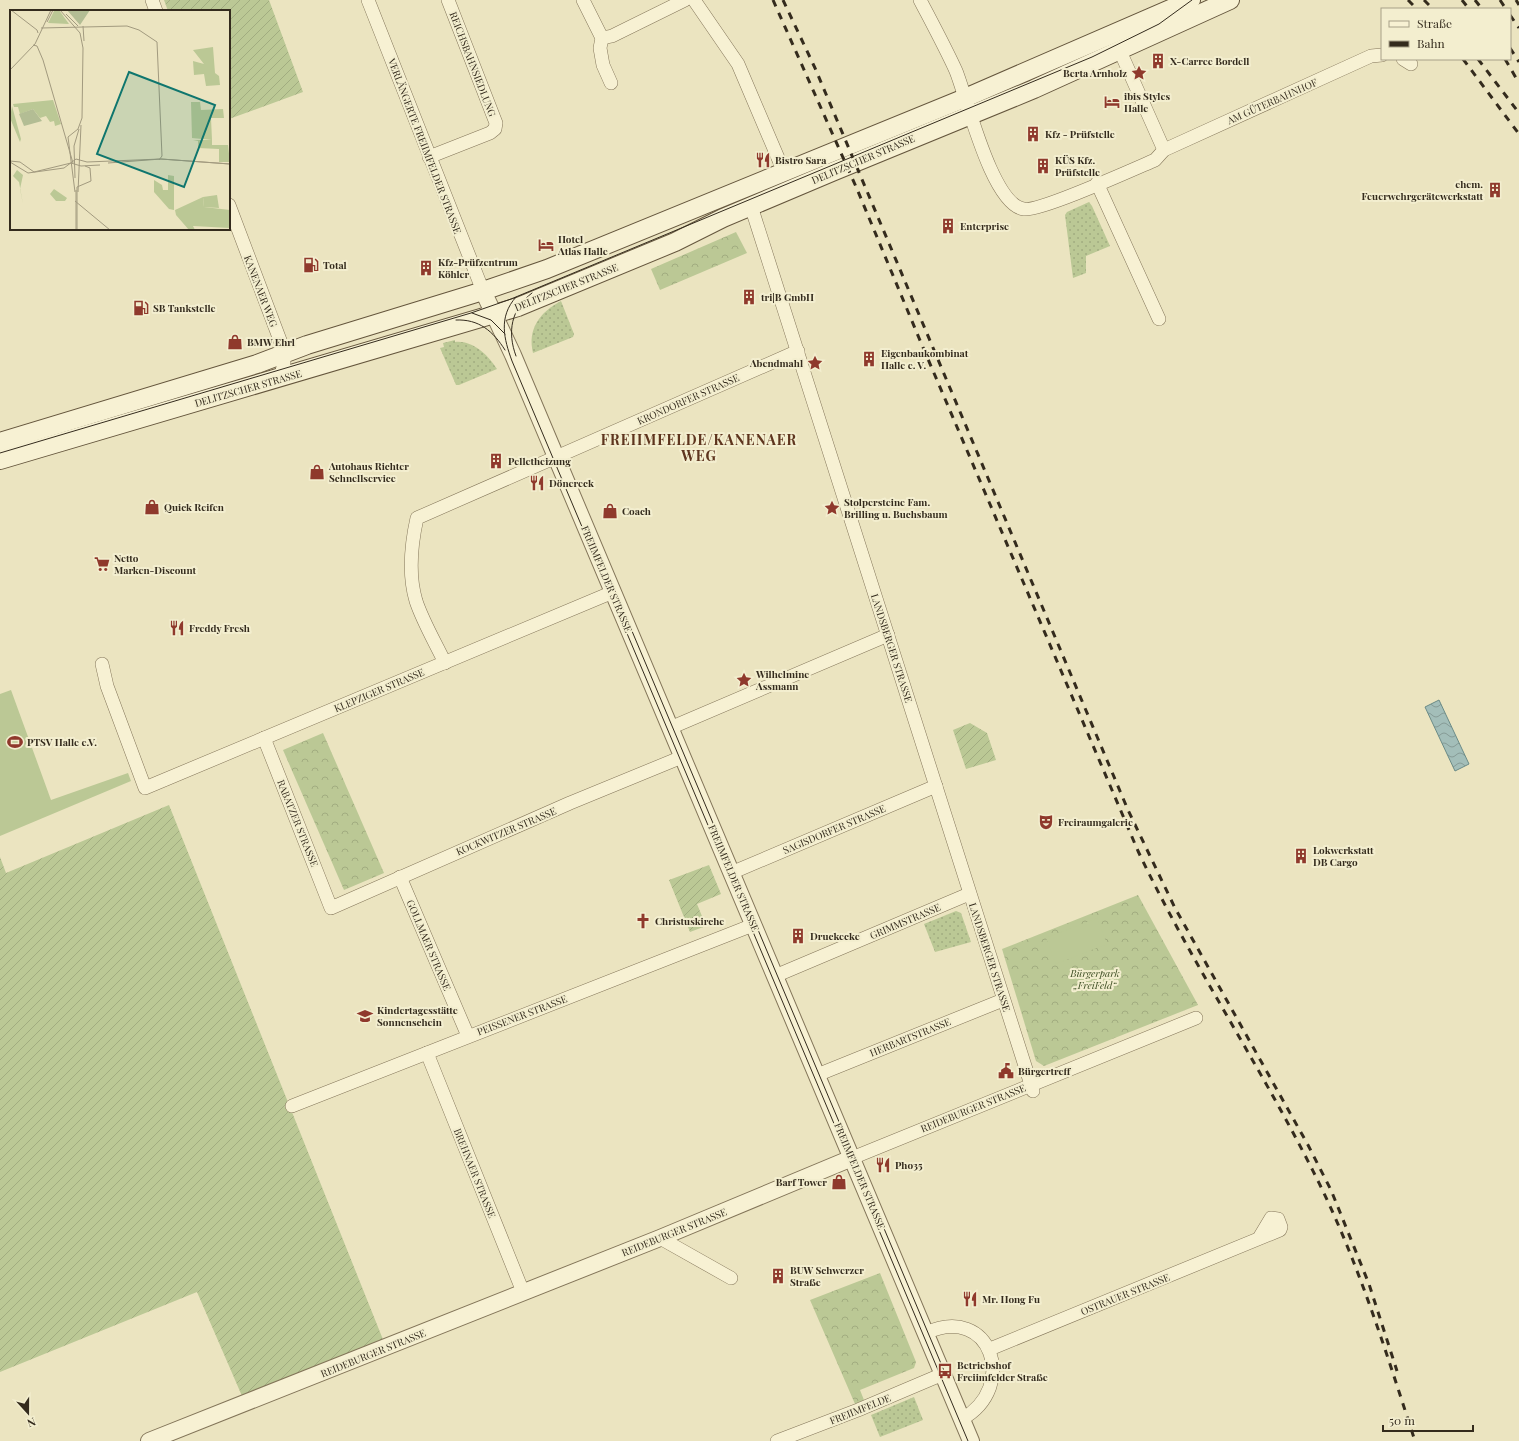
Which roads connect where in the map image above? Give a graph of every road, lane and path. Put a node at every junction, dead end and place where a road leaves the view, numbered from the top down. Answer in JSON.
{"nodes":[{"id":1,"x":152,"y":0,"type":"edge"},
{"id":2,"x":368,"y":0,"type":"edge"},
{"id":3,"x":448,"y":0,"type":"edge"},
{"id":4,"x":583,"y":0,"type":"edge"},
{"id":5,"x":685,"y":0,"type":"edge"},
{"id":6,"x":694,"y":0,"type":"edge"},
{"id":7,"x":920,"y":0,"type":"edge"},
{"id":8,"x":1191,"y":0,"type":"edge"},
{"id":9,"x":1230,"y":0,"type":"edge"},
{"id":10,"x":156,"y":10,"type":"edge"},
{"id":11,"x":602,"y":38,"type":"junction"},
{"id":12,"x":1120,"y":51,"type":"junction"},
{"id":13,"x":1381,"y":54,"type":"edge"},
{"id":14,"x":610,"y":83,"type":"dead end"},
{"id":15,"x":965,"y":98,"type":"junction"},
{"id":16,"x":971,"y":115,"type":"junction"},
{"id":17,"x":1164,"y":150,"type":"junction"},
{"id":18,"x":429,"y":157,"type":"junction"},
{"id":19,"x":784,"y":172,"type":"junction"},
{"id":20,"x":1097,"y":183,"type":"junction"},
{"id":21,"x":751,"y":206,"type":"junction"},
{"id":22,"x":230,"y":208,"type":"edge"},
{"id":23,"x":483,"y":291,"type":"junction"},
{"id":24,"x":496,"y":315,"type":"junction"},
{"id":25,"x":1160,"y":319,"type":"dead end"},
{"id":26,"x":798,"y":351,"type":"junction"},
{"id":27,"x":284,"y":354,"type":"junction"},
{"id":28,"x":280,"y":379,"type":"junction"},
{"id":29,"x":0,"y":442,"type":"edge"},
{"id":30,"x":556,"y":457,"type":"junction"},
{"id":31,"x":0,"y":460,"type":"edge"},
{"id":32,"x":613,"y":592,"type":"junction"},
{"id":33,"x":888,"y":635,"type":"junction"},
{"id":34,"x":445,"y":663,"type":"junction"},
{"id":35,"x":102,"y":664,"type":"dead end"},
{"id":36,"x":670,"y":728,"type":"junction"},
{"id":37,"x":264,"y":738,"type":"junction"},
{"id":38,"x":682,"y":757,"type":"junction"},
{"id":39,"x":936,"y":786,"type":"junction"},
{"id":40,"x":731,"y":873,"type":"junction"},
{"id":41,"x":400,"y":877,"type":"junction"},
{"id":42,"x":969,"y":894,"type":"junction"},
{"id":43,"x":331,"y":908,"type":"joint"},
{"id":44,"x":753,"y":925,"type":"junction"},
{"id":45,"x":775,"y":976,"type":"junction"},
{"id":46,"x":1003,"y":1000,"type":"junction"},
{"id":47,"x":1196,"y":1018,"type":"dead end"},
{"id":48,"x":468,"y":1036,"type":"junction"},
{"id":49,"x":427,"y":1053,"type":"junction"},
{"id":50,"x":817,"y":1075,"type":"junction"},
{"id":51,"x":1032,"y":1088,"type":"junction"},
{"id":52,"x":292,"y":1106,"type":"dead end"},
{"id":53,"x":852,"y":1158,"type":"junction"},
{"id":54,"x":660,"y":1238,"type":"junction"},
{"id":55,"x":1259,"y":1238,"type":"dead end"},
{"id":56,"x":731,"y":1278,"type":"dead end"},
{"id":57,"x":523,"y":1292,"type":"junction"},
{"id":58,"x":926,"y":1333,"type":"junction"},
{"id":59,"x":990,"y":1349,"type":"junction"},
{"id":60,"x":943,"y":1374,"type":"junction"},
{"id":61,"x":962,"y":1419,"type":"junction"},
{"id":62,"x":149,"y":1441,"type":"edge"},
{"id":63,"x":777,"y":1441,"type":"edge"},
{"id":64,"x":971,"y":1441,"type":"edge"}],
"edges":[{"from":1,"to":10,"type":"street"},
{"from":2,"to":18,"type":"street","name":"VERLÄNGERTE FREIIMFELDER STRASSE"},
{"from":3,"to":18,"type":"street","name":"REICHSBAHNSIEDLUNG"},
{"from":4,"to":11,"type":"street"},
{"from":5,"to":11,"type":"street"},
{"from":6,"to":19,"type":"street"},
{"from":7,"to":15,"type":"street","name":"AM GÜTERBAHNHOF"},
{"from":8,"to":15,"type":"main road","name":"DELITZSCHER STRASSE"},
{"from":9,"to":12,"type":"main road","name":"DELITZSCHER STRASSE"},
{"from":11,"to":14,"type":"street"},
{"from":12,"to":16,"type":"main road","name":"DELITZSCHER STRASSE"},
{"from":12,"to":17,"type":"street"},
{"from":13,"to":17,"type":"street","name":"AM GÜTERBAHNHOF"},
{"from":15,"to":16,"type":"street","name":"AM GÜTERBAHNHOF"},
{"from":15,"to":19,"type":"main road","name":"DELITZSCHER STRASSE"},
{"from":16,"to":20,"type":"street","name":"AM GÜTERBAHNHOF"},
{"from":16,"to":21,"type":"main road","name":"DELITZSCHER STRASSE"},
{"from":17,"to":20,"type":"street","name":"AM GÜTERBAHNHOF"},
{"from":18,"to":23,"type":"street","name":"VERLÄNGERTE FREIIMFELDER STRASSE"},
{"from":19,"to":23,"type":"main road","name":"DELITZSCHER STRASSE"},
{"from":20,"to":25,"type":"street"},
{"from":21,"to":24,"type":"main road","name":"DELITZSCHER STRASSE"},
{"from":21,"to":26,"type":"street","name":"LANDSBERGER STRASSE"},
{"from":22,"to":27,"type":"street","name":"KANENAER WEG"},
{"from":23,"to":24,"type":"street"},
{"from":23,"to":27,"type":"main road","name":"DELITZSCHER STRASSE"},
{"from":24,"to":28,"type":"main road","name":"DELITZSCHER STRASSE"},
{"from":24,"to":30,"type":"street","name":"FREIIMFELDER STRASSE"},
{"from":26,"to":30,"type":"street","name":"KRONDORFER STRASSE"},
{"from":26,"to":33,"type":"street","name":"LANDSBERGER STRASSE"},
{"from":27,"to":28,"type":"street","name":"KANENAER WEG"},
{"from":27,"to":29,"type":"main road","name":"DELITZSCHER STRASSE"},
{"from":28,"to":31,"type":"main road","name":"DELITZSCHER STRASSE"},
{"from":30,"to":32,"type":"street","name":"FREIIMFELDER STRASSE"},
{"from":30,"to":34,"type":"street","name":"KRONDORFER STRASSE"},
{"from":32,"to":34,"type":"street","name":"KLEPZIGER STRASSE"},
{"from":32,"to":36,"type":"street","name":"FREIIMFELDER STRASSE"},
{"from":33,"to":36,"type":"street"},
{"from":33,"to":39,"type":"street","name":"LANDSBERGER STRASSE"},
{"from":34,"to":37,"type":"street","name":"KLEPZIGER STRASSE"},
{"from":35,"to":37,"type":"street","name":"KLEPZIGER STRASSE"},
{"from":36,"to":38,"type":"street","name":"FREIIMFELDER STRASSE"},
{"from":37,"to":43,"type":"street","name":"RABATZER STRASSE"},
{"from":38,"to":40,"type":"street","name":"FREIIMFELDER STRASSE"},
{"from":38,"to":41,"type":"street","name":"KOCKWITZER STRASSE"},
{"from":39,"to":40,"type":"street","name":"SAGISDORFER STRASSE"},
{"from":39,"to":42,"type":"street","name":"LANDSBERGER STRASSE"},
{"from":40,"to":44,"type":"street","name":"FREIIMFELDER STRASSE"},
{"from":41,"to":43,"type":"street","name":"KOCKWITZER STRASSE"},
{"from":41,"to":48,"type":"street","name":"GOLLMAER STRASSE"},
{"from":42,"to":45,"type":"street","name":"GRIMMSTRASSE"},
{"from":42,"to":46,"type":"street","name":"LANDSBERGER STRASSE"},
{"from":44,"to":45,"type":"street","name":"FREIIMFELDER STRASSE"},
{"from":44,"to":48,"type":"street","name":"PEISSENER STRASSE"},
{"from":45,"to":50,"type":"street","name":"FREIIMFELDER STRASSE"},
{"from":46,"to":50,"type":"street","name":"HERBARTSTRASSE"},
{"from":46,"to":51,"type":"street","name":"LANDSBERGER STRASSE"},
{"from":47,"to":51,"type":"street","name":"REIDEBURGER STRASSE"},
{"from":48,"to":49,"type":"street","name":"PEISSENER STRASSE"},
{"from":49,"to":52,"type":"street","name":"PEISSENER STRASSE"},
{"from":49,"to":57,"type":"street","name":"BREHNAER STRASSE"},
{"from":50,"to":53,"type":"street","name":"FREIIMFELDER STRASSE"},
{"from":51,"to":53,"type":"street","name":"REIDEBURGER STRASSE"},
{"from":53,"to":54,"type":"street","name":"REIDEBURGER STRASSE"},
{"from":53,"to":58,"type":"street","name":"FREIIMFELDER STRASSE"},
{"from":54,"to":56,"type":"street"},
{"from":54,"to":57,"type":"street","name":"REIDEBURGER STRASSE"},
{"from":55,"to":59,"type":"street","name":"OSTRAUER STRASSE"},
{"from":57,"to":62,"type":"street","name":"REIDEBURGER STRASSE"},
{"from":58,"to":59,"type":"street"},
{"from":58,"to":60,"type":"street","name":"FREIIMFELDER STRASSE"},
{"from":59,"to":61,"type":"street"},
{"from":60,"to":61,"type":"street","name":"FREIIMFELDER STRASSE"},
{"from":60,"to":63,"type":"street","name":"FREIIMFELDE"},
{"from":61,"to":64,"type":"street","name":"FREIIMFELDER STRASSE"}]}
